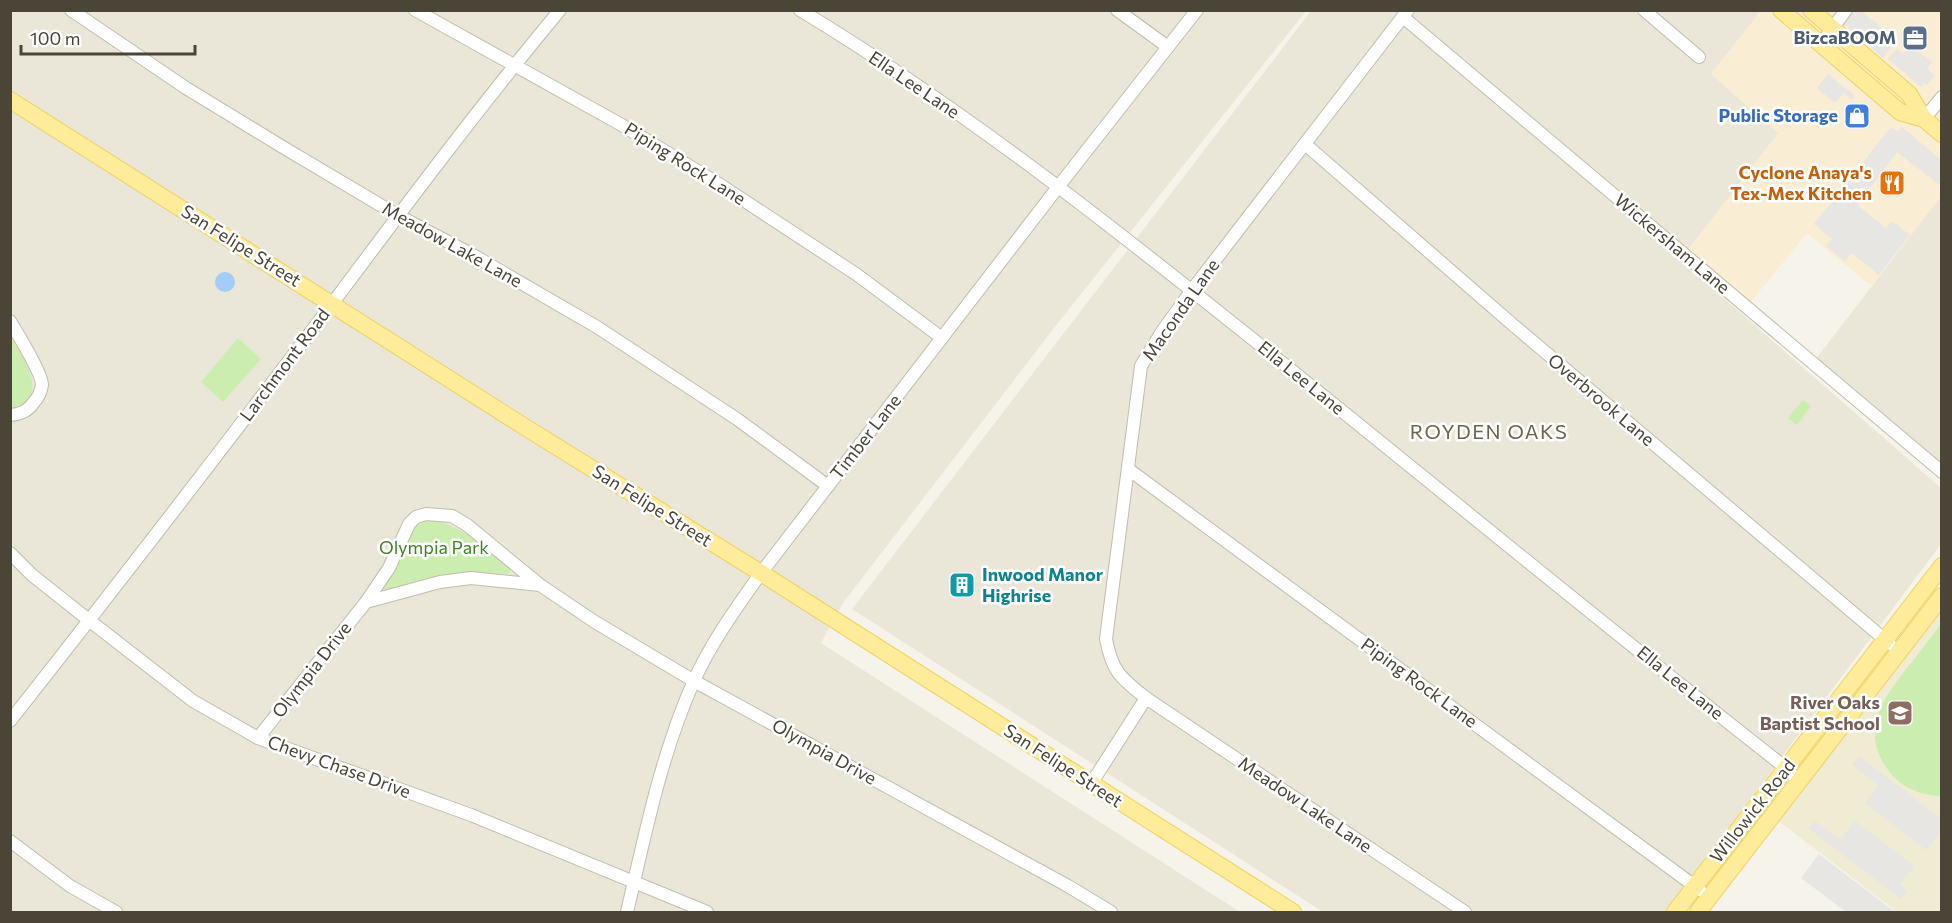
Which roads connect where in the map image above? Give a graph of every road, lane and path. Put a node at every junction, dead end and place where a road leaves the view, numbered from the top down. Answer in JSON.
{"nodes":[{"id":1,"x":71,"y":10,"type":"edge"},
{"id":2,"x":415,"y":10,"type":"edge"},
{"id":3,"x":560,"y":10,"type":"edge"},
{"id":4,"x":800,"y":10,"type":"edge"},
{"id":5,"x":1117,"y":10,"type":"edge"},
{"id":6,"x":1197,"y":10,"type":"edge"},
{"id":7,"x":1644,"y":10,"type":"edge"},
{"id":8,"x":1782,"y":10,"type":"edge"},
{"id":9,"x":1811,"y":10,"type":"edge"},
{"id":10,"x":1846,"y":10,"type":"edge"},
{"id":11,"x":1405,"y":14,"type":"edge"},
{"id":12,"x":1833,"y":29,"type":"junction"},
{"id":13,"x":1821,"y":44,"type":"junction"},
{"id":14,"x":1168,"y":47,"type":"junction"},
{"id":15,"x":1699,"y":57,"type":"dead end"},
{"id":16,"x":514,"y":66,"type":"junction"},
{"id":17,"x":1941,"y":97,"type":"edge"},
{"id":18,"x":10,"y":100,"type":"edge"},
{"id":19,"x":1924,"y":119,"type":"junction"},
{"id":20,"x":1941,"y":134,"type":"edge"},
{"id":21,"x":1305,"y":144,"type":"junction"},
{"id":22,"x":1058,"y":187,"type":"junction"},
{"id":23,"x":397,"y":215,"type":"junction"},
{"id":24,"x":1192,"y":290,"type":"junction"},
{"id":25,"x":332,"y":303,"type":"junction"},
{"id":26,"x":10,"y":321,"type":"edge"},
{"id":27,"x":942,"y":338,"type":"junction"},
{"id":28,"x":10,"y":415,"type":"edge"},
{"id":29,"x":1128,"y":469,"type":"junction"},
{"id":30,"x":1941,"y":472,"type":"edge"},
{"id":31,"x":828,"y":486,"type":"junction"},
{"id":32,"x":10,"y":553,"type":"edge"},
{"id":33,"x":1941,"y":566,"type":"edge"},
{"id":34,"x":761,"y":573,"type":"junction"},
{"id":35,"x":540,"y":585,"type":"junction"},
{"id":36,"x":1941,"y":596,"type":"edge"},
{"id":37,"x":366,"y":602,"type":"junction"},
{"id":38,"x":90,"y":621,"type":"junction"},
{"id":39,"x":1886,"y":640,"type":"junction"},
{"id":40,"x":1900,"y":652,"type":"junction"},
{"id":41,"x":694,"y":681,"type":"junction"},
{"id":42,"x":1146,"y":698,"type":"junction"},
{"id":43,"x":10,"y":721,"type":"edge"},
{"id":44,"x":258,"y":738,"type":"junction"},
{"id":45,"x":1786,"y":768,"type":"junction"},
{"id":46,"x":1811,"y":768,"type":"junction"},
{"id":47,"x":1799,"y":782,"type":"junction"},
{"id":48,"x":1091,"y":784,"type":"junction"},
{"id":49,"x":10,"y":841,"type":"edge"},
{"id":50,"x":634,"y":882,"type":"junction"},
{"id":51,"x":1695,"y":886,"type":"junction"},
{"id":52,"x":1709,"y":897,"type":"junction"},
{"id":53,"x":116,"y":912,"type":"edge"},
{"id":54,"x":627,"y":912,"type":"edge"},
{"id":55,"x":707,"y":912,"type":"edge"},
{"id":56,"x":1111,"y":912,"type":"edge"},
{"id":57,"x":1293,"y":912,"type":"edge"},
{"id":58,"x":1465,"y":912,"type":"edge"},
{"id":59,"x":1675,"y":912,"type":"edge"},
{"id":60,"x":1698,"y":912,"type":"edge"}],
"edges":[{"from":1,"to":23,"type":"street","name":"Meadow Lake Lane"},
{"from":2,"to":16,"type":"street","name":"Piping Rock Lane"},
{"from":3,"to":16,"type":"street","name":"Larchmont Road"},
{"from":4,"to":22,"type":"street","name":"Ella Lee Lane"},
{"from":5,"to":14,"type":"street"},
{"from":6,"to":14,"type":"street","name":"Timber Lane"},
{"from":7,"to":15,"type":"street"},
{"from":8,"to":13,"type":"main road"},
{"from":9,"to":12,"type":"main road"},
{"from":10,"to":12,"type":"street"},
{"from":11,"to":21,"type":"street","name":"Maconda Lane"},
{"from":11,"to":30,"type":"street","name":"Wickersham Lane"},
{"from":12,"to":13,"type":"street"},
{"from":12,"to":19,"type":"main road"},
{"from":13,"to":19,"type":"main road"},
{"from":14,"to":22,"type":"street","name":"Timber Lane"},
{"from":16,"to":23,"type":"street","name":"Larchmont Road"},
{"from":16,"to":27,"type":"street","name":"Piping Rock Lane"},
{"from":17,"to":19,"type":"street"},
{"from":18,"to":25,"type":"main road","name":"San Felipe Street"},
{"from":19,"to":20,"type":"main road"},
{"from":21,"to":24,"type":"street","name":"Maconda Lane"},
{"from":21,"to":39,"type":"street","name":"Overbrook Lane"},
{"from":22,"to":24,"type":"street","name":"Ella Lee Lane"},
{"from":22,"to":27,"type":"street","name":"Timber Lane"},
{"from":23,"to":25,"type":"street","name":"Larchmont Road"},
{"from":23,"to":31,"type":"street","name":"Meadow Lake Lane"},
{"from":24,"to":29,"type":"street","name":"Maconda Lane"},
{"from":24,"to":45,"type":"street","name":"Ella Lee Lane"},
{"from":25,"to":34,"type":"main road","name":"San Felipe Street"},
{"from":25,"to":38,"type":"street","name":"Larchmont Road"},
{"from":26,"to":28,"type":"street"},
{"from":27,"to":31,"type":"street","name":"Timber Lane"},
{"from":29,"to":42,"type":"street","name":"Maconda Lane"},
{"from":29,"to":51,"type":"street","name":"Piping Rock Lane"},
{"from":31,"to":34,"type":"street","name":"Timber Lane"},
{"from":32,"to":38,"type":"street","name":"Chevy Chase Drive"},
{"from":33,"to":39,"type":"main road","name":"Willowick Road"},
{"from":34,"to":41,"type":"street","name":"Timber Lane"},
{"from":34,"to":48,"type":"main road","name":"San Felipe Street"},
{"from":35,"to":37,"type":"street","name":"Olympia Drive"},
{"from":35,"to":37,"type":"street","name":"Olympia Drive"},
{"from":35,"to":41,"type":"street","name":"Olympia Drive"},
{"from":36,"to":40,"type":"main road","name":"Willowick Road"},
{"from":37,"to":44,"type":"street","name":"Olympia Drive"},
{"from":38,"to":43,"type":"street","name":"Larchmont Road"},
{"from":38,"to":44,"type":"street","name":"Chevy Chase Drive"},
{"from":39,"to":40,"type":"street","name":"Overbrook Lane"},
{"from":39,"to":45,"type":"main road","name":"Willowick Road"},
{"from":40,"to":46,"type":"main road","name":"Willowick Road"},
{"from":41,"to":50,"type":"street","name":"Timber Lane"},
{"from":41,"to":56,"type":"street","name":"Olympia Drive"},
{"from":42,"to":48,"type":"street"},
{"from":42,"to":58,"type":"street","name":"Meadow Lake Lane"},
{"from":44,"to":50,"type":"street","name":"Chevy Chase Drive"},
{"from":45,"to":46,"type":"street"},
{"from":45,"to":47,"type":"street","name":"Ella Lee Lane"},
{"from":45,"to":51,"type":"main road","name":"Willowick Road"},
{"from":46,"to":47,"type":"main road","name":"Willowick Road"},
{"from":47,"to":52,"type":"main road","name":"Willowick Road"},
{"from":48,"to":57,"type":"main road","name":"San Felipe Street"},
{"from":49,"to":53,"type":"street"},
{"from":50,"to":54,"type":"street","name":"Timber Lane"},
{"from":50,"to":55,"type":"street","name":"Chevy Chase Drive"},
{"from":51,"to":52,"type":"street","name":"Piping Rock Lane"},
{"from":51,"to":59,"type":"main road","name":"Willowick Road"},
{"from":52,"to":60,"type":"main road","name":"Willowick Road"}]}
